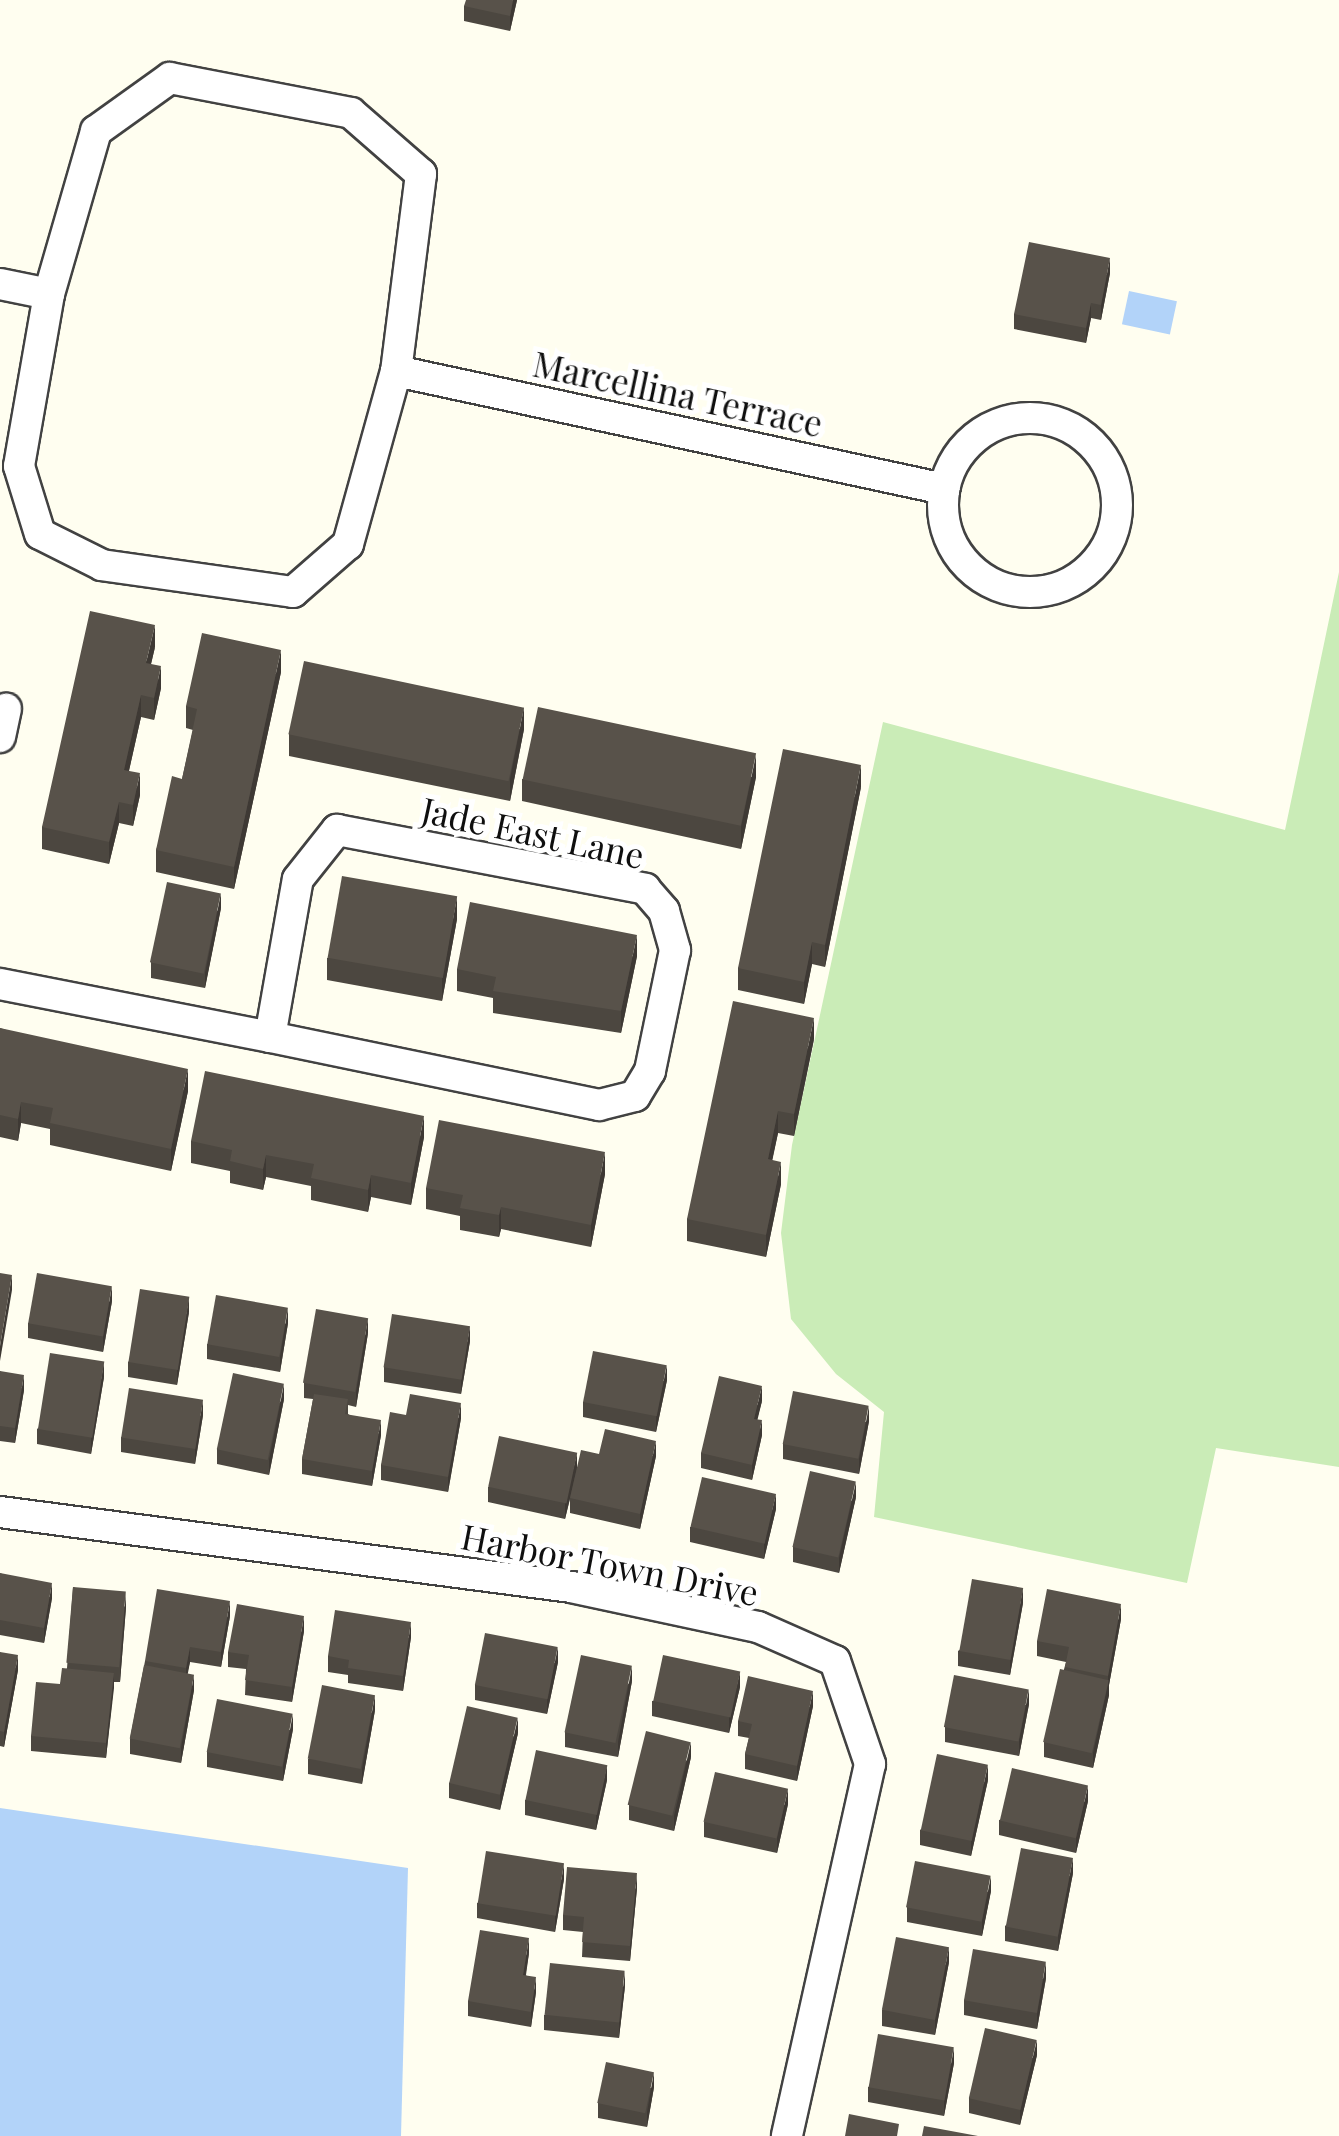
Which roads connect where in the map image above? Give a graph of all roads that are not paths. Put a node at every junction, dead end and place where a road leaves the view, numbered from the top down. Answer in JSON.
{"nodes":[{"id":1,"x":0,"y":284,"type":"edge"},
{"id":2,"x":49,"y":294,"type":"junction"},
{"id":3,"x":396,"y":371,"type":"junction"},
{"id":4,"x":944,"y":488,"type":"junction"},
{"id":5,"x":0,"y":984,"type":"edge"},
{"id":6,"x":270,"y":1038,"type":"junction"},
{"id":7,"x":0,"y":1512,"type":"edge"},
{"id":8,"x":787,"y":2136,"type":"edge"}],
"edges":[{"from":1,"to":2,"type":"street"},
{"from":2,"to":3,"type":"street"},
{"from":2,"to":3,"type":"street"},
{"from":3,"to":4,"type":"street","name":"Marcellina Terrace"},
{"from":4,"to":4,"type":"street"},
{"from":5,"to":6,"type":"street","name":"Jade East Lane"},
{"from":6,"to":6,"type":"street","name":"Jade East Lane"},
{"from":7,"to":8,"type":"street","name":"Harbor Town Drive"}]}
